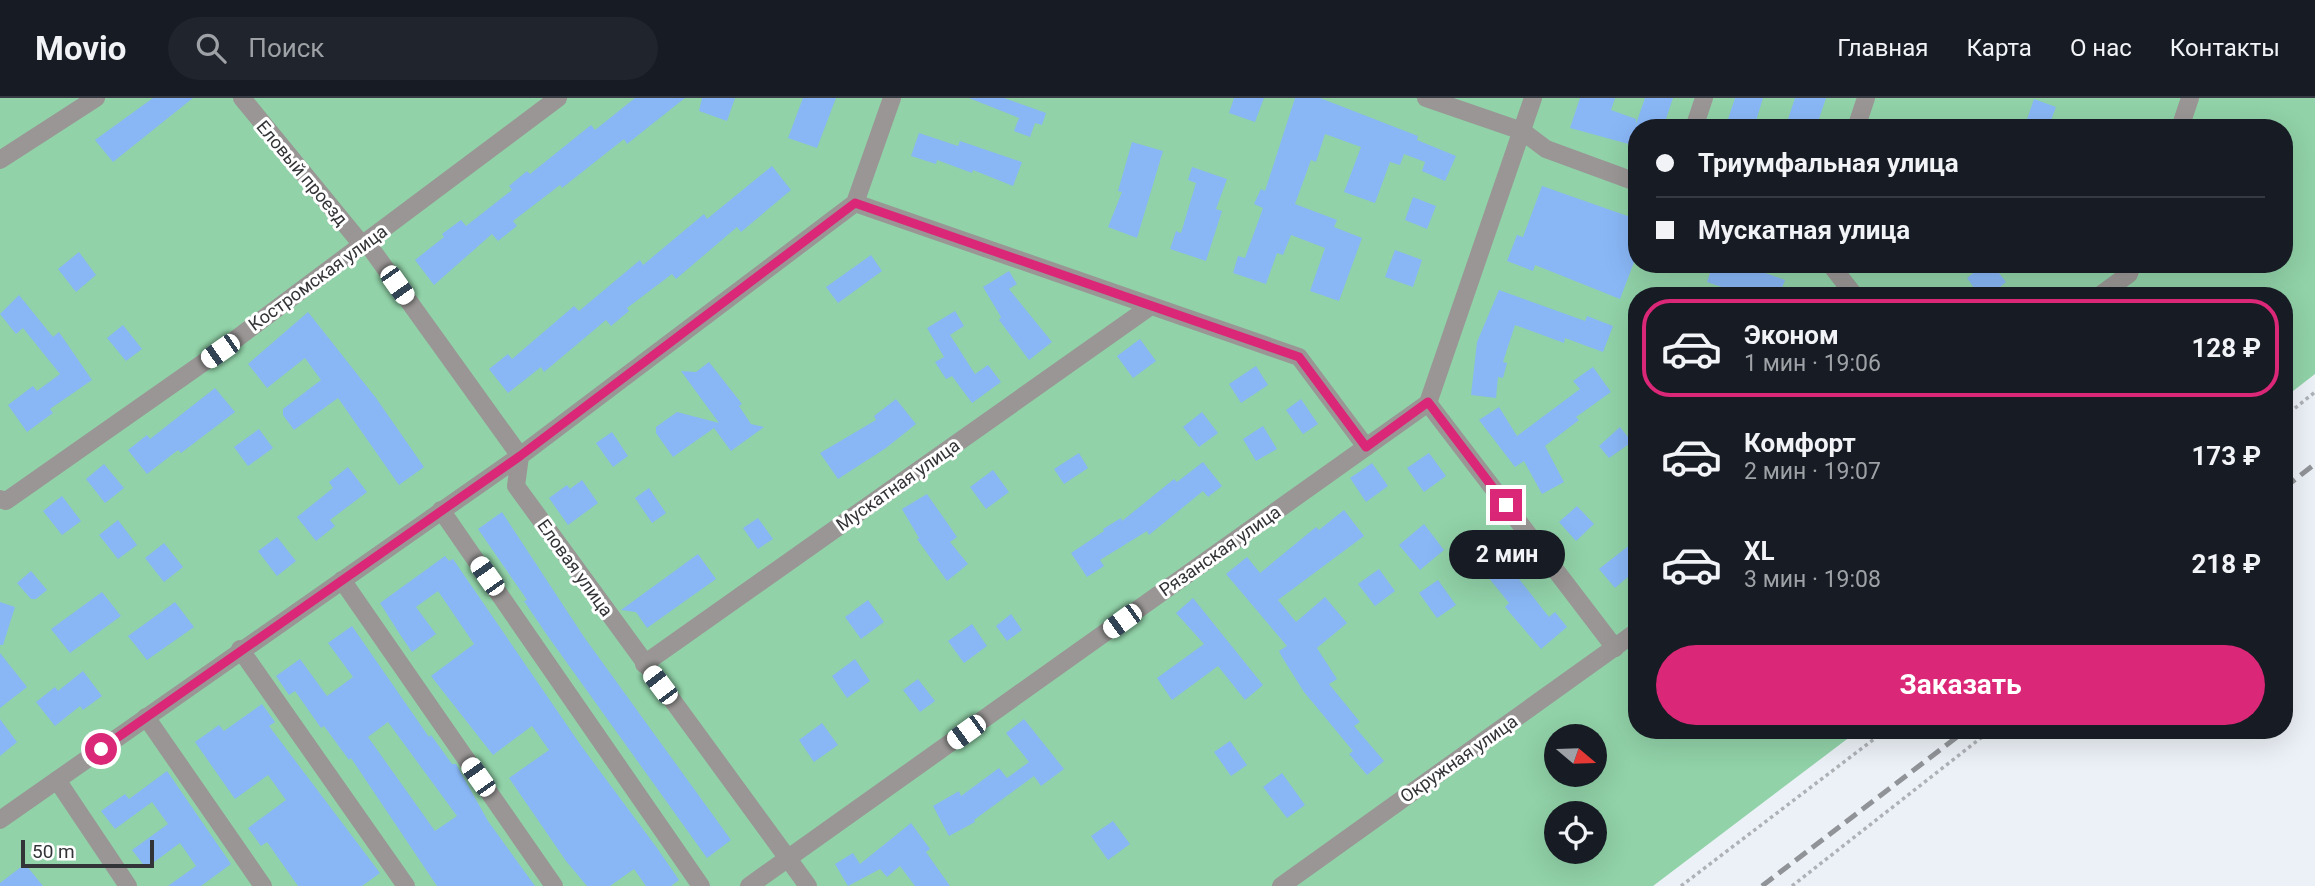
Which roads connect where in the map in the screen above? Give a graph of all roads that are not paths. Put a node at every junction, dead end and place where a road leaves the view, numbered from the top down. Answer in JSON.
{"nodes":[{"id":1,"x":69,"y":98,"type":"edge"},
{"id":2,"x":96,"y":98,"type":"edge"},
{"id":3,"x":243,"y":98,"type":"edge"},
{"id":4,"x":558,"y":98,"type":"edge"},
{"id":5,"x":892,"y":98,"type":"edge"},
{"id":6,"x":1426,"y":98,"type":"edge"},
{"id":7,"x":1533,"y":98,"type":"edge"},
{"id":8,"x":1704,"y":98,"type":"edge"},
{"id":9,"x":1866,"y":98,"type":"edge"},
{"id":10,"x":2190,"y":98,"type":"edge"},
{"id":11,"x":1697,"y":119,"type":"edge"},
{"id":12,"x":1859,"y":119,"type":"edge"},
{"id":13,"x":2183,"y":119,"type":"edge"},
{"id":14,"x":63,"y":122,"type":"junction"},
{"id":15,"x":1522,"y":131,"type":"junction"},
{"id":16,"x":0,"y":160,"type":"edge"},
{"id":17,"x":1628,"y":180,"type":"edge"},
{"id":18,"x":855,"y":203,"type":"junction"},
{"id":19,"x":365,"y":244,"type":"junction"},
{"id":20,"x":1837,"y":273,"type":"edge"},
{"id":21,"x":2129,"y":273,"type":"edge"},
{"id":22,"x":1848,"y":287,"type":"edge"},
{"id":23,"x":2111,"y":287,"type":"edge"},
{"id":24,"x":1151,"y":306,"type":"junction"},
{"id":25,"x":1428,"y":402,"type":"junction"},
{"id":26,"x":1366,"y":447,"type":"junction"},
{"id":27,"x":520,"y":456,"type":"junction"},
{"id":28,"x":3,"y":500,"type":"edge"},
{"id":29,"x":441,"y":510,"type":"junction"},
{"id":30,"x":342,"y":580,"type":"junction"},
{"id":31,"x":1628,"y":638,"type":"edge"},
{"id":32,"x":1615,"y":648,"type":"junction"},
{"id":33,"x":240,"y":649,"type":"junction"},
{"id":34,"x":644,"y":664,"type":"junction"},
{"id":35,"x":146,"y":718,"type":"junction"},
{"id":36,"x":57,"y":780,"type":"junction"},
{"id":37,"x":0,"y":820,"type":"edge"},
{"id":38,"x":788,"y":858,"type":"junction"},
{"id":39,"x":128,"y":886,"type":"edge"},
{"id":40,"x":263,"y":886,"type":"edge"},
{"id":41,"x":406,"y":886,"type":"edge"},
{"id":42,"x":554,"y":886,"type":"edge"},
{"id":43,"x":701,"y":886,"type":"edge"},
{"id":44,"x":749,"y":886,"type":"edge"},
{"id":45,"x":808,"y":886,"type":"edge"},
{"id":46,"x":1281,"y":886,"type":"edge"}],
"edges":[{"from":1,"to":14,"type":"street"},
{"from":2,"to":14,"type":"street"},
{"from":3,"to":19,"type":"street","name":"Еловый проезд"},
{"from":4,"to":19,"type":"street","name":"Костромская улица"},
{"from":5,"to":18,"type":"street"},
{"from":6,"to":15,"type":"street"},
{"from":7,"to":15,"type":"street"},
{"from":8,"to":11,"type":"street"},
{"from":9,"to":12,"type":"street"},
{"from":10,"to":13,"type":"street"},
{"from":14,"to":16,"type":"street"},
{"from":15,"to":17,"type":"street"},
{"from":15,"to":25,"type":"street"},
{"from":18,"to":24,"type":"street"},
{"from":18,"to":27,"type":"street"},
{"from":19,"to":27,"type":"street"},
{"from":19,"to":28,"type":"street","name":"Костромская улица"},
{"from":20,"to":22,"type":"street"},
{"from":21,"to":23,"type":"street"},
{"from":24,"to":26,"type":"street"},
{"from":24,"to":34,"type":"street","name":"Мускатная улица"},
{"from":25,"to":26,"type":"street","name":"Рязанская улица"},
{"from":25,"to":32,"type":"street"},
{"from":26,"to":38,"type":"street","name":"Рязанская улица"},
{"from":27,"to":29,"type":"street"},
{"from":27,"to":34,"type":"street","name":"Еловая улица"},
{"from":29,"to":30,"type":"street"},
{"from":29,"to":43,"type":"street"},
{"from":30,"to":33,"type":"street"},
{"from":30,"to":42,"type":"street"},
{"from":31,"to":32,"type":"street","name":"Окружная улица"},
{"from":32,"to":46,"type":"street","name":"Окружная улица"},
{"from":33,"to":35,"type":"street"},
{"from":33,"to":41,"type":"street"},
{"from":34,"to":38,"type":"street","name":"Еловая улица"},
{"from":35,"to":36,"type":"street"},
{"from":35,"to":40,"type":"street"},
{"from":36,"to":37,"type":"street"},
{"from":36,"to":39,"type":"street"},
{"from":38,"to":44,"type":"street","name":"Рязанская улица"},
{"from":38,"to":45,"type":"street","name":"Еловая улица"}]}
